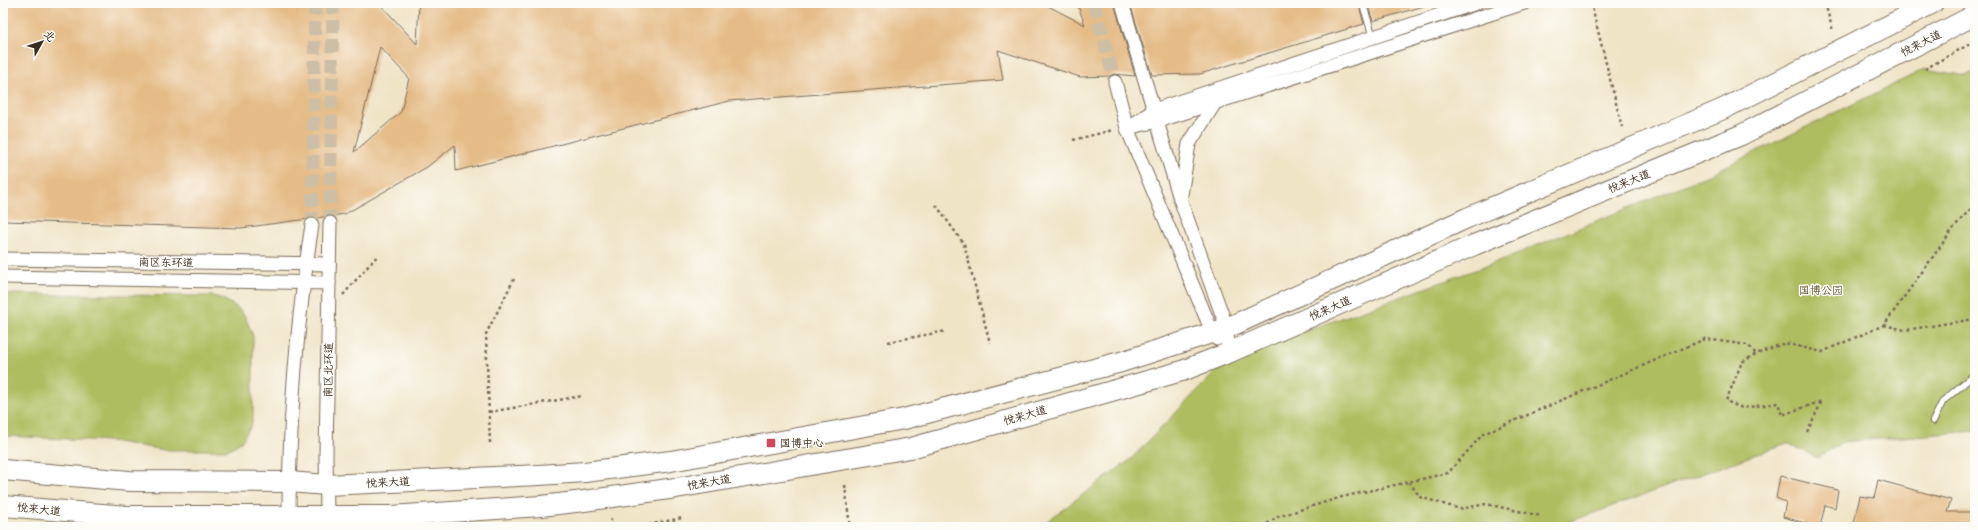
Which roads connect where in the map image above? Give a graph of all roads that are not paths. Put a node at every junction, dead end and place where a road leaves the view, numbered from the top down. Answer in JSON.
{"nodes":[{"id":1,"x":1122,"y":3,"type":"edge"},
{"id":2,"x":1476,"y":3,"type":"edge"},
{"id":3,"x":1524,"y":3,"type":"edge"},
{"id":4,"x":1933,"y":3,"type":"edge"},
{"id":5,"x":1364,"y":8,"type":"dead end"},
{"id":6,"x":1975,"y":15,"type":"edge"},
{"id":7,"x":1373,"y":37,"type":"junction"},
{"id":8,"x":1377,"y":50,"type":"junction"},
{"id":9,"x":1115,"y":82,"type":"tunnel mouth"},
{"id":10,"x":1215,"y":103,"type":"junction"},
{"id":11,"x":1156,"y":116,"type":"junction"},
{"id":12,"x":1127,"y":128,"type":"junction"},
{"id":13,"x":1180,"y":198,"type":"junction"},
{"id":14,"x":330,"y":223,"type":"tunnel mouth"},
{"id":15,"x":312,"y":225,"type":"tunnel mouth"},
{"id":16,"x":3,"y":259,"type":"edge"},
{"id":17,"x":306,"y":264,"type":"junction"},
{"id":18,"x":329,"y":264,"type":"junction"},
{"id":19,"x":3,"y":276,"type":"edge"},
{"id":20,"x":303,"y":282,"type":"junction"},
{"id":21,"x":329,"y":283,"type":"junction"},
{"id":22,"x":1220,"y":331,"type":"junction"},
{"id":23,"x":1228,"y":353,"type":"junction"},
{"id":24,"x":1975,"y":374,"type":"edge"},
{"id":25,"x":1933,"y":421,"type":"dead end"},
{"id":26,"x":3,"y":470,"type":"edge"},
{"id":27,"x":289,"y":482,"type":"junction"},
{"id":28,"x":327,"y":485,"type":"junction"},
{"id":29,"x":3,"y":506,"type":"edge"},
{"id":30,"x":289,"y":516,"type":"junction"},
{"id":31,"x":327,"y":516,"type":"junction"}],
"edges":[{"from":1,"to":11,"type":"street"},
{"from":2,"to":7,"type":"street"},
{"from":3,"to":8,"type":"street"},
{"from":4,"to":22,"type":"main road","name":"悦来大道"},
{"from":5,"to":7,"type":"lane"},
{"from":6,"to":23,"type":"main road","name":"悦来大道"},
{"from":7,"to":8,"type":"lane"},
{"from":7,"to":11,"type":"street"},
{"from":8,"to":10,"type":"street"},
{"from":9,"to":12,"type":"street"},
{"from":10,"to":11,"type":"street"},
{"from":10,"to":13,"type":"street"},
{"from":11,"to":12,"type":"street"},
{"from":11,"to":13,"type":"street"},
{"from":12,"to":22,"type":"street"},
{"from":13,"to":22,"type":"street"},
{"from":14,"to":18,"type":"street","name":"南区北环道"},
{"from":15,"to":17,"type":"street"},
{"from":16,"to":17,"type":"street","name":"南区东环道"},
{"from":17,"to":18,"type":"street","name":"南区东环道"},
{"from":17,"to":20,"type":"street"},
{"from":18,"to":21,"type":"street","name":"南区北环道"},
{"from":19,"to":20,"type":"street","name":"南区东环道"},
{"from":20,"to":21,"type":"street","name":"南区东环道"},
{"from":20,"to":27,"type":"street"},
{"from":21,"to":28,"type":"street","name":"南区北环道"},
{"from":22,"to":23,"type":"street"},
{"from":22,"to":28,"type":"main road","name":"悦来大道"},
{"from":23,"to":31,"type":"main road","name":"悦来大道"},
{"from":24,"to":25,"type":"lane"},
{"from":26,"to":27,"type":"main road","name":"悦来大道"},
{"from":27,"to":28,"type":"main road","name":"悦来大道"},
{"from":27,"to":30,"type":"street"},
{"from":28,"to":31,"type":"street","name":"南区北环道"},
{"from":29,"to":30,"type":"main road","name":"悦来大道"},
{"from":30,"to":31,"type":"main road","name":"悦来大道"}]}
